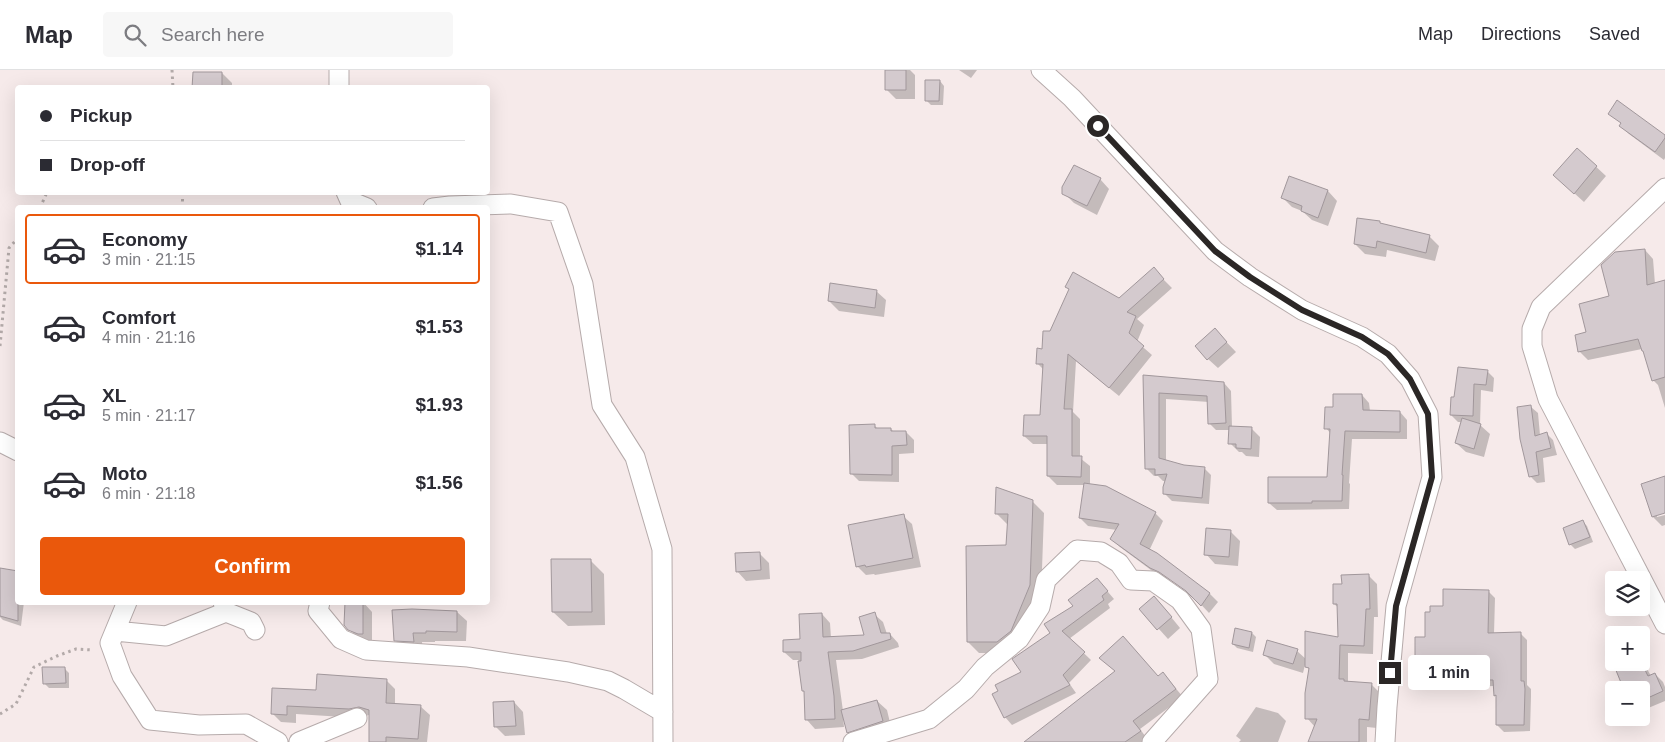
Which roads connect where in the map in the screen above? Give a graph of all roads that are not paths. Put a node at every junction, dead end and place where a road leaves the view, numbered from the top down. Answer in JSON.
{"nodes":[{"id":1,"x":338,"y":70,"type":"edge"},
{"id":2,"x":1041,"y":70,"type":"edge"},
{"id":3,"x":338,"y":85,"type":"edge"},
{"id":4,"x":1665,"y":188,"type":"edge"},
{"id":5,"x":480,"y":205,"type":"edge"},
{"id":6,"x":0,"y":442,"type":"edge"},
{"id":7,"x":15,"y":450,"type":"edge"},
{"id":8,"x":126,"y":605,"type":"edge"},
{"id":9,"x":319,"y":605,"type":"edge"},
{"id":10,"x":224,"y":608,"type":"edge"},
{"id":11,"x":1665,"y":624,"type":"edge"},
{"id":12,"x":255,"y":630,"type":"dead end"},
{"id":13,"x":115,"y":631,"type":"junction"},
{"id":14,"x":663,"y":712,"type":"junction"},
{"id":15,"x":357,"y":718,"type":"dead end"},
{"id":16,"x":278,"y":742,"type":"edge"},
{"id":17,"x":300,"y":742,"type":"edge"},
{"id":18,"x":663,"y":742,"type":"edge"},
{"id":19,"x":853,"y":742,"type":"edge"},
{"id":20,"x":1152,"y":742,"type":"edge"},
{"id":21,"x":1385,"y":742,"type":"edge"}],
"edges":[{"from":1,"to":3,"type":"street"},
{"from":2,"to":21,"type":"street"},
{"from":4,"to":11,"type":"street"},
{"from":5,"to":14,"type":"street"},
{"from":6,"to":7,"type":"street"},
{"from":8,"to":13,"type":"street"},
{"from":9,"to":14,"type":"street"},
{"from":10,"to":12,"type":"street"},
{"from":10,"to":13,"type":"street"},
{"from":13,"to":16,"type":"street"},
{"from":14,"to":18,"type":"street"},
{"from":15,"to":17,"type":"street"},
{"from":19,"to":20,"type":"street"}]}
